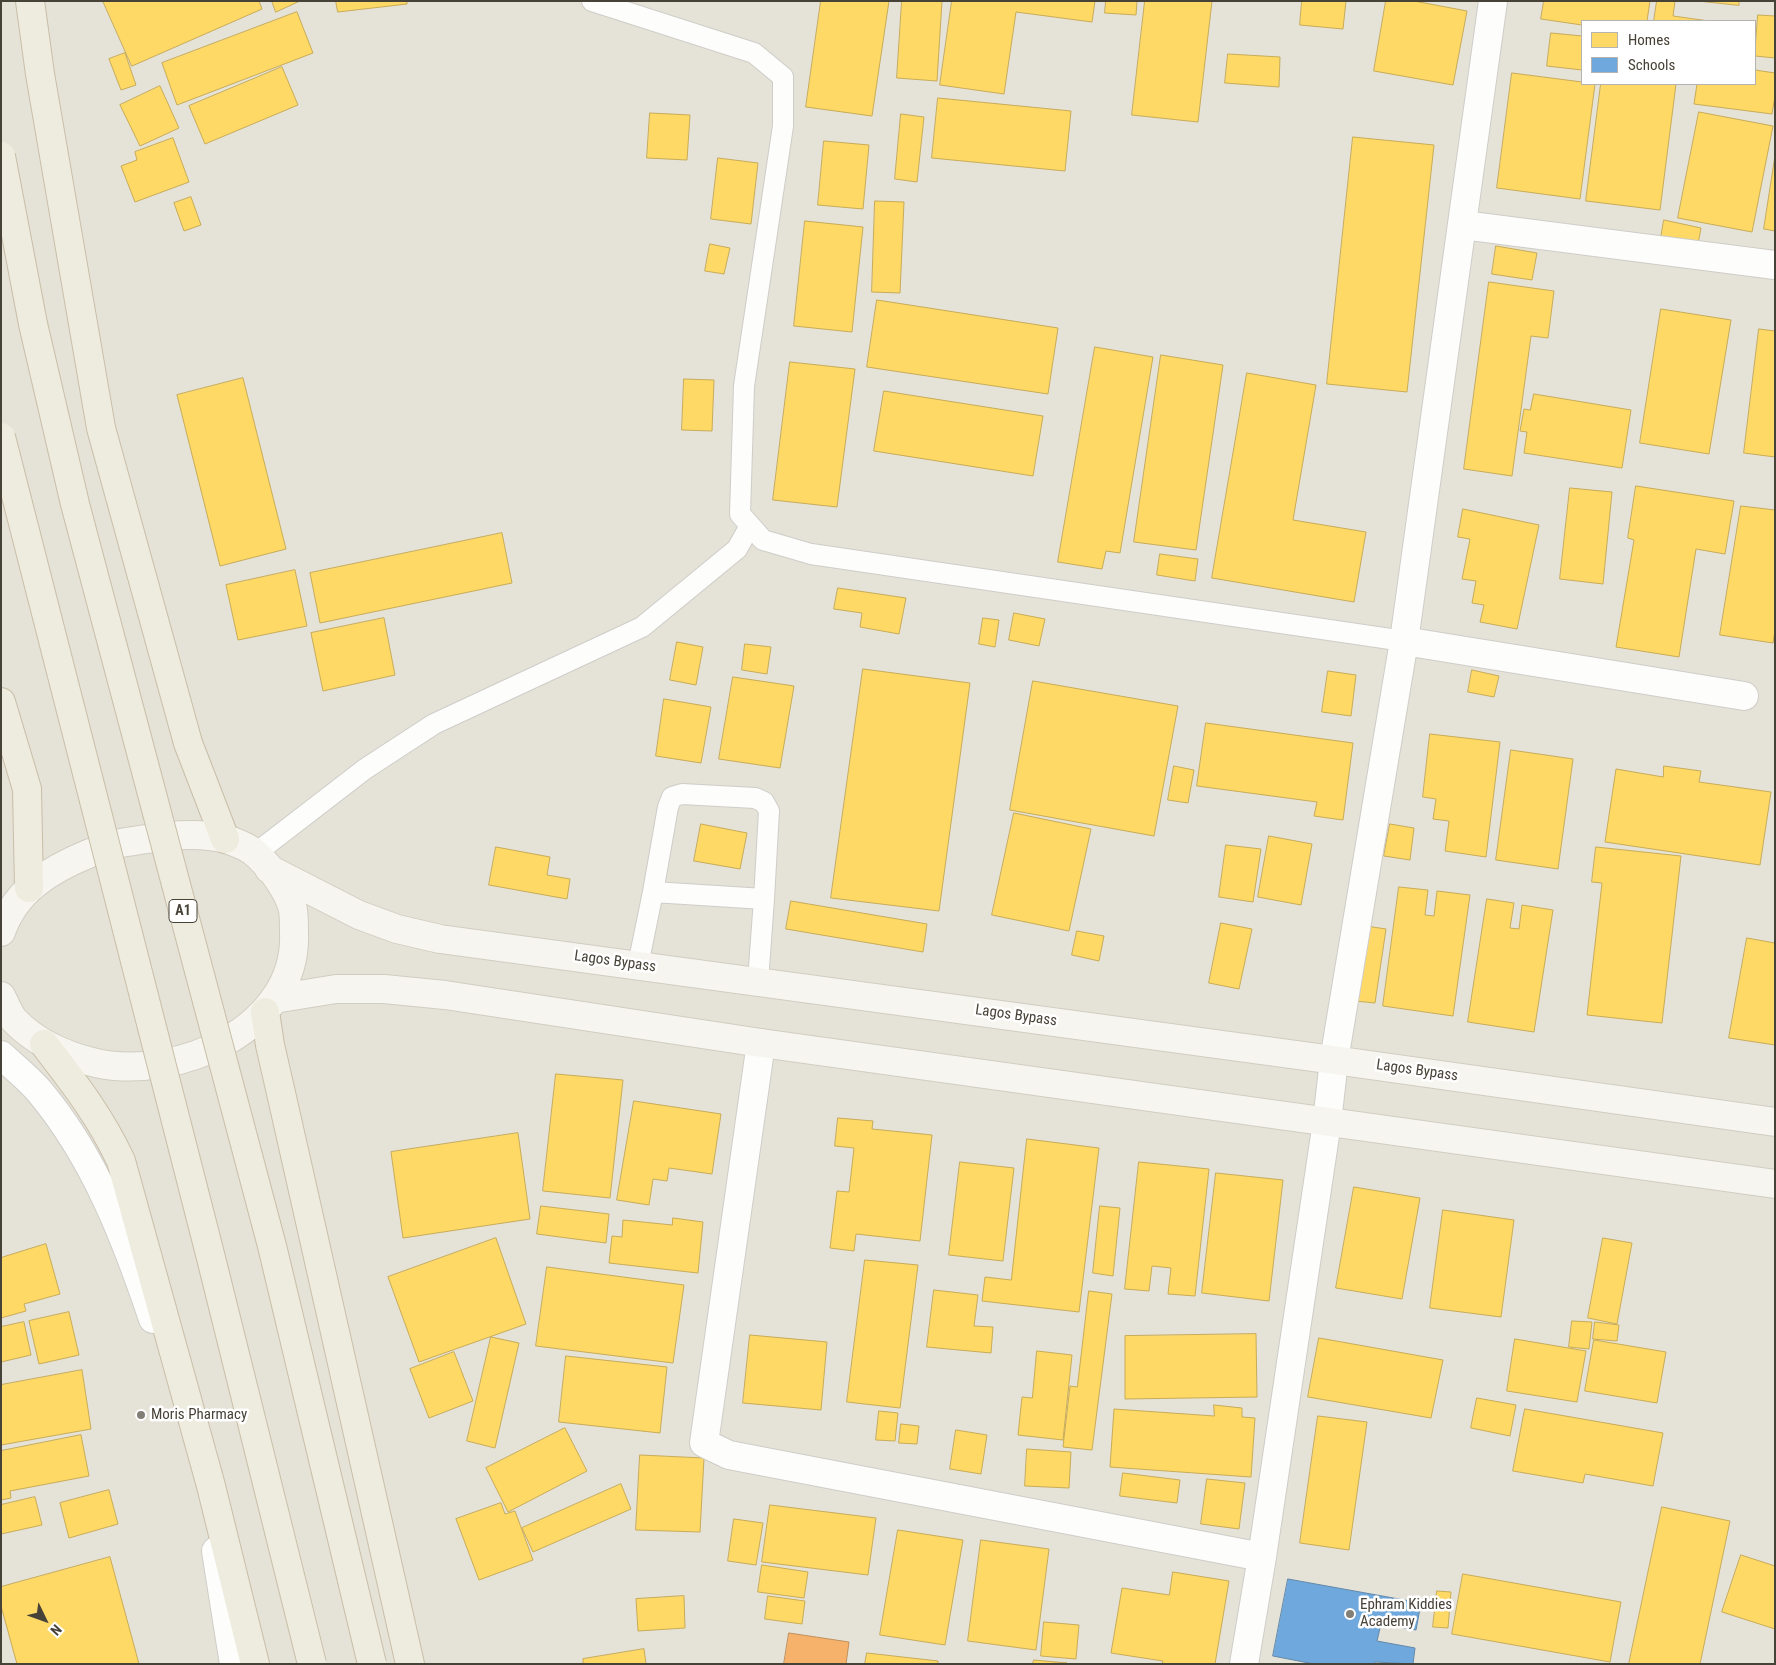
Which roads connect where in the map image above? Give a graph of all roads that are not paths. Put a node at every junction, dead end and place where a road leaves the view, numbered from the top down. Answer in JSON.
{"nodes":[{"id":1,"x":30,"y":1,"type":"edge"},
{"id":2,"x":592,"y":1,"type":"edge"},
{"id":3,"x":1493,"y":1,"type":"edge"},
{"id":4,"x":1,"y":156,"type":"edge"},
{"id":5,"x":1463,"y":225,"type":"junction"},
{"id":6,"x":1775,"y":265,"type":"edge"},
{"id":7,"x":1,"y":437,"type":"edge"},
{"id":8,"x":750,"y":526,"type":"junction"},
{"id":9,"x":1404,"y":641,"type":"junction"},
{"id":10,"x":1744,"y":696,"type":"dead end"},
{"id":11,"x":1,"y":702,"type":"edge"},
{"id":12,"x":226,"y":839,"type":"junction"},
{"id":13,"x":263,"y":861,"type":"junction"},
{"id":14,"x":29,"y":888,"type":"junction"},
{"id":15,"x":653,"y":892,"type":"junction"},
{"id":16,"x":764,"y":899,"type":"junction"},
{"id":17,"x":1,"y":932,"type":"edge"},
{"id":18,"x":638,"y":965,"type":"junction"},
{"id":19,"x":758,"y":981,"type":"junction"},
{"id":20,"x":270,"y":1005,"type":"junction"},
{"id":21,"x":5,"y":1011,"type":"edge"},
{"id":22,"x":761,"y":1043,"type":"junction"},
{"id":23,"x":44,"y":1044,"type":"junction"},
{"id":24,"x":1,"y":1055,"type":"edge"},
{"id":25,"x":1334,"y":1060,"type":"junction"},
{"id":26,"x":1327,"y":1122,"type":"junction"},
{"id":27,"x":1775,"y":1122,"type":"edge"},
{"id":28,"x":1775,"y":1184,"type":"edge"},
{"id":29,"x":207,"y":1476,"type":"junction"},
{"id":30,"x":1262,"y":1557,"type":"junction"},
{"id":31,"x":234,"y":1664,"type":"edge"},
{"id":32,"x":255,"y":1664,"type":"edge"},
{"id":33,"x":312,"y":1664,"type":"edge"},
{"id":34,"x":372,"y":1664,"type":"edge"},
{"id":35,"x":410,"y":1664,"type":"edge"},
{"id":36,"x":1244,"y":1664,"type":"edge"}],
"edges":[{"from":1,"to":12,"type":"highway"},
{"from":2,"to":8,"type":"lane"},
{"from":3,"to":5,"type":"street"},
{"from":4,"to":34,"type":"highway","number":"A1","bridge":true},
{"from":5,"to":6,"type":"street"},
{"from":5,"to":9,"type":"street"},
{"from":7,"to":33,"type":"highway","bridge":true},
{"from":8,"to":9,"type":"lane"},
{"from":8,"to":13,"type":"lane"},
{"from":9,"to":10,"type":"street"},
{"from":9,"to":25,"type":"street"},
{"from":11,"to":14,"type":"highway"},
{"from":12,"to":13,"type":"main road","name":"Lagos Bypass"},
{"from":12,"to":14,"type":"main road","name":"Lagos Bypass"},
{"from":13,"to":18,"type":"main road","name":"Lagos Bypass"},
{"from":13,"to":20,"type":"main road"},
{"from":14,"to":17,"type":"main road","name":"Lagos Bypass"},
{"from":15,"to":16,"type":"lane"},
{"from":15,"to":16,"type":"lane"},
{"from":15,"to":18,"type":"lane"},
{"from":16,"to":19,"type":"lane"},
{"from":18,"to":19,"type":"main road","name":"Lagos Bypass"},
{"from":19,"to":25,"type":"main road","name":"Lagos Bypass"},
{"from":20,"to":22,"type":"main road"},
{"from":20,"to":23,"type":"main road"},
{"from":20,"to":35,"type":"highway"},
{"from":21,"to":23,"type":"main road"},
{"from":22,"to":26,"type":"main road"},
{"from":22,"to":30,"type":"street"},
{"from":23,"to":29,"type":"highway"},
{"from":24,"to":29,"type":"street"},
{"from":25,"to":26,"type":"street"},
{"from":25,"to":27,"type":"main road","name":"Lagos Bypass"},
{"from":26,"to":28,"type":"main road"},
{"from":26,"to":30,"type":"street"},
{"from":29,"to":31,"type":"street"},
{"from":29,"to":32,"type":"highway"},
{"from":30,"to":36,"type":"street"}]}
